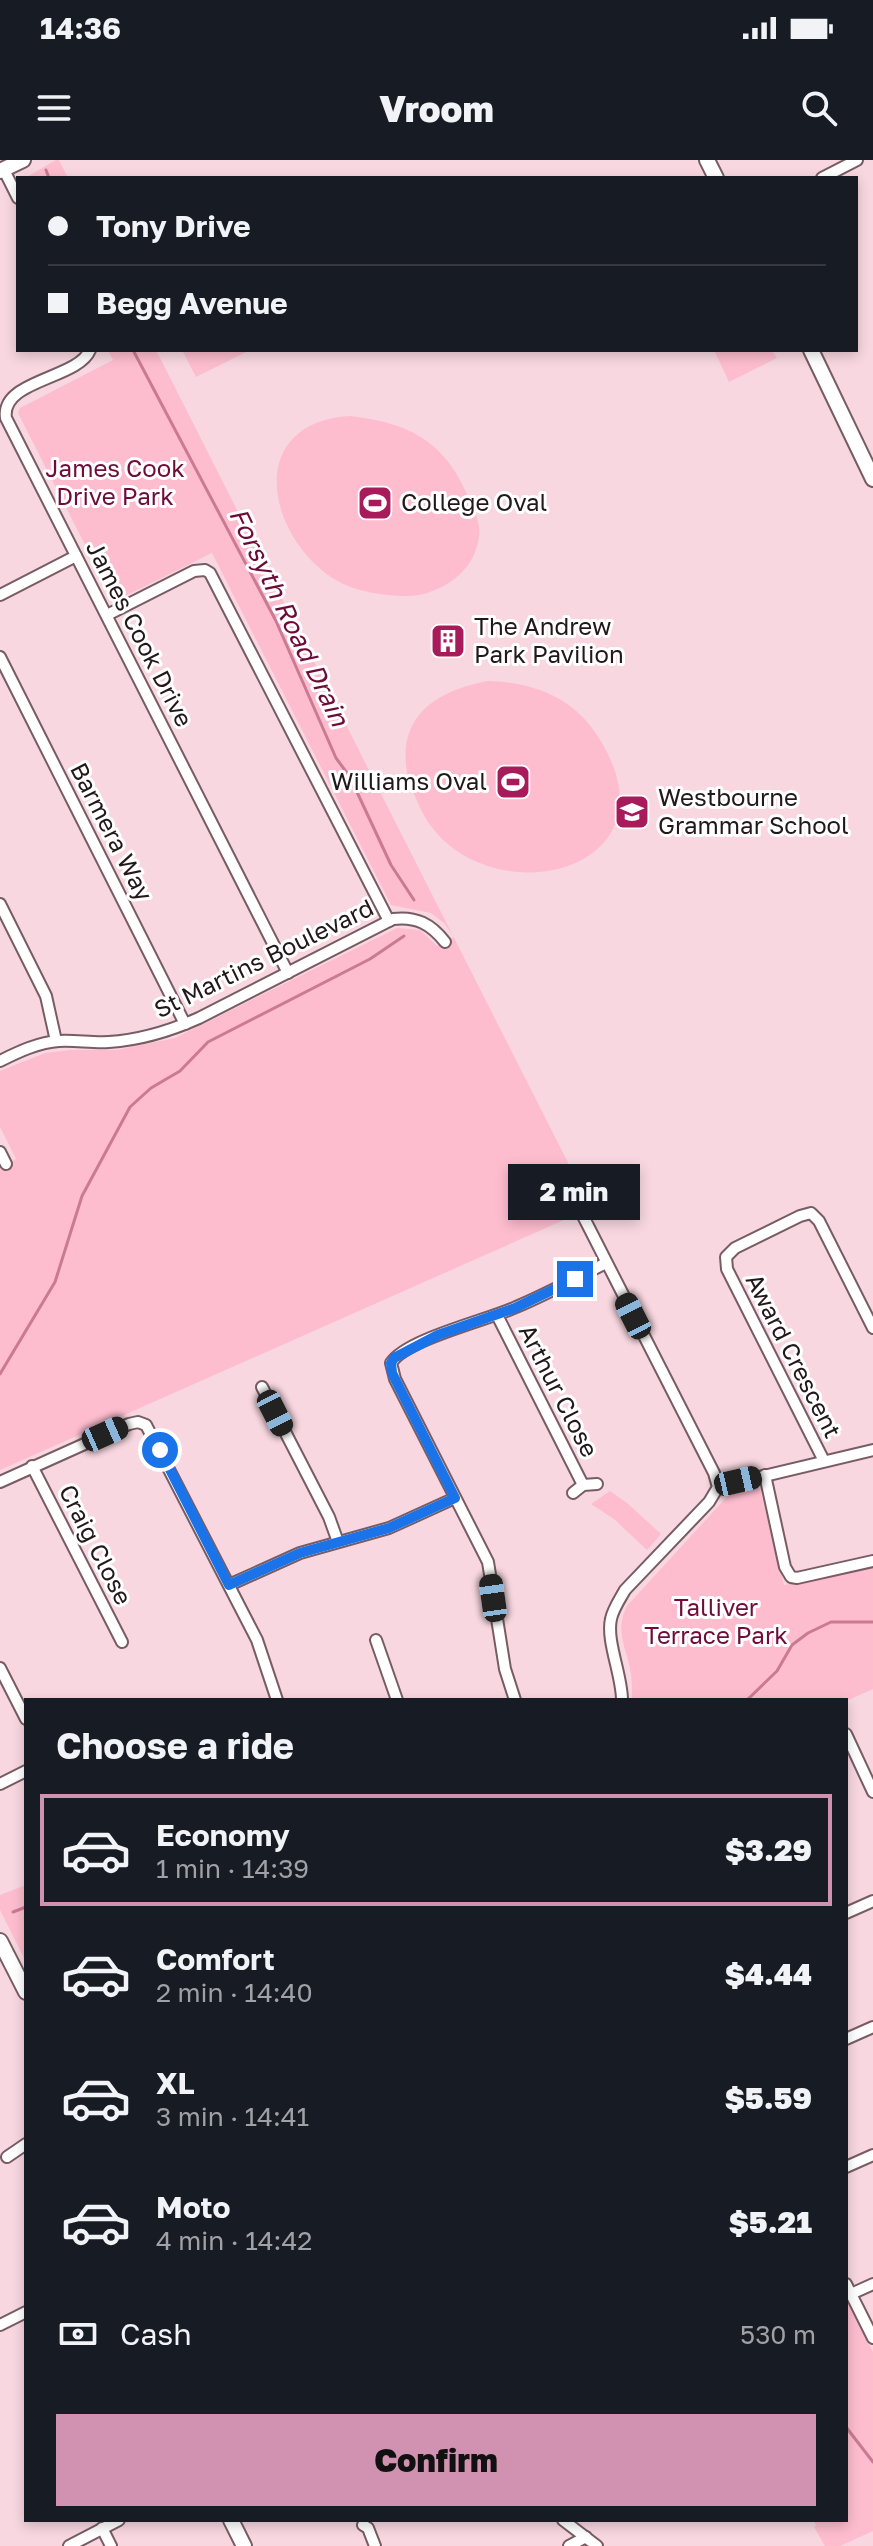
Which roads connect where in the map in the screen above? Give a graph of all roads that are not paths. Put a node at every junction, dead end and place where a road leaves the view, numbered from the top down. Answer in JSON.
{"nodes":[{"id":1,"x":23,"y":160,"type":"edge"},
{"id":2,"x":857,"y":160,"type":"edge"},
{"id":3,"x":2,"y":170,"type":"edge"},
{"id":4,"x":826,"y":176,"type":"edge"},
{"id":5,"x":16,"y":194,"type":"edge"},
{"id":6,"x":88,"y":352,"type":"edge"},
{"id":7,"x":802,"y":352,"type":"edge"},
{"id":8,"x":812,"y":352,"type":"edge"},
{"id":9,"x":3,"y":401,"type":"edge"},
{"id":10,"x":853,"y":440,"type":"junction"},
{"id":11,"x":873,"y":479,"type":"edge"},
{"id":12,"x":76,"y":556,"type":"junction"},
{"id":13,"x":0,"y":595,"type":"edge"},
{"id":14,"x":107,"y":615,"type":"junction"},
{"id":15,"x":0,"y":657,"type":"edge"},
{"id":16,"x":0,"y":904,"type":"edge"},
{"id":17,"x":389,"y":921,"type":"junction"},
{"id":18,"x":445,"y":942,"type":"dead end"},
{"id":19,"x":288,"y":973,"type":"junction"},
{"id":20,"x":185,"y":1024,"type":"junction"},
{"id":21,"x":56,"y":1041,"type":"junction"},
{"id":22,"x":0,"y":1061,"type":"edge"},
{"id":23,"x":0,"y":1152,"type":"edge"},
{"id":24,"x":6,"y":1164,"type":"dead end"},
{"id":25,"x":581,"y":1212,"type":"dead end"},
{"id":26,"x":606,"y":1263,"type":"junction"},
{"id":27,"x":497,"y":1315,"type":"junction"},
{"id":28,"x":873,"y":1328,"type":"edge"},
{"id":29,"x":262,"y":1387,"type":"dead end"},
{"id":30,"x":873,"y":1450,"type":"edge"},
{"id":31,"x":824,"y":1461,"type":"junction"},
{"id":32,"x":32,"y":1466,"type":"junction"},
{"id":33,"x":765,"y":1475,"type":"junction"},
{"id":34,"x":0,"y":1482,"type":"edge"},
{"id":35,"x":597,"y":1484,"type":"dead end"},
{"id":36,"x":583,"y":1485,"type":"junction"},
{"id":37,"x":718,"y":1487,"type":"junction"},
{"id":38,"x":573,"y":1493,"type":"dead end"},
{"id":39,"x":455,"y":1498,"type":"junction"},
{"id":40,"x":338,"y":1542,"type":"junction"},
{"id":41,"x":873,"y":1561,"type":"edge"},
{"id":42,"x":229,"y":1585,"type":"junction"},
{"id":43,"x":376,"y":1640,"type":"dead end"},
{"id":44,"x":122,"y":1642,"type":"dead end"},
{"id":45,"x":0,"y":1668,"type":"edge"},
{"id":46,"x":276,"y":1698,"type":"edge"},
{"id":47,"x":396,"y":1698,"type":"edge"},
{"id":48,"x":514,"y":1698,"type":"edge"},
{"id":49,"x":622,"y":1698,"type":"edge"},
{"id":50,"x":24,"y":1715,"type":"edge"},
{"id":51,"x":848,"y":1738,"type":"edge"},
{"id":52,"x":24,"y":1772,"type":"edge"},
{"id":53,"x":0,"y":1784,"type":"edge"},
{"id":54,"x":873,"y":1792,"type":"edge"},
{"id":55,"x":873,"y":1901,"type":"edge"},
{"id":56,"x":848,"y":1912,"type":"edge"},
{"id":57,"x":0,"y":1941,"type":"edge"},
{"id":58,"x":24,"y":1988,"type":"edge"},
{"id":59,"x":873,"y":2027,"type":"edge"},
{"id":60,"x":848,"y":2038,"type":"edge"},
{"id":61,"x":24,"y":2145,"type":"edge"},
{"id":62,"x":873,"y":2155,"type":"edge"},
{"id":63,"x":7,"y":2157,"type":"dead end"},
{"id":64,"x":848,"y":2166,"type":"edge"},
{"id":65,"x":873,"y":2284,"type":"edge"},
{"id":66,"x":848,"y":2289,"type":"edge"},
{"id":67,"x":24,"y":2313,"type":"edge"},
{"id":68,"x":0,"y":2325,"type":"edge"},
{"id":69,"x":873,"y":2338,"type":"edge"},
{"id":70,"x":115,"y":2522,"type":"edge"},
{"id":71,"x":232,"y":2522,"type":"edge"},
{"id":72,"x":566,"y":2522,"type":"edge"},
{"id":73,"x":369,"y":2524,"type":"edge"},
{"id":74,"x":102,"y":2528,"type":"junction"},
{"id":75,"x":586,"y":2537,"type":"junction"},
{"id":76,"x":69,"y":2546,"type":"edge"},
{"id":77,"x":111,"y":2546,"type":"edge"},
{"id":78,"x":244,"y":2546,"type":"edge"},
{"id":79,"x":375,"y":2546,"type":"edge"},
{"id":80,"x":569,"y":2546,"type":"edge"},
{"id":81,"x":597,"y":2546,"type":"edge"}],
"edges":[{"from":1,"to":3,"type":"main road"},
{"from":2,"to":4,"type":"street"},
{"from":3,"to":5,"type":"street"},
{"from":6,"to":9,"type":"street","name":"James Cook Drive"},
{"from":7,"to":10,"type":"main road"},
{"from":8,"to":10,"type":"main road"},
{"from":9,"to":12,"type":"street","name":"James Cook Drive"},
{"from":10,"to":11,"type":"main road"},
{"from":12,"to":13,"type":"street"},
{"from":12,"to":14,"type":"street","name":"James Cook Drive"},
{"from":14,"to":17,"type":"street"},
{"from":14,"to":19,"type":"street","name":"James Cook Drive"},
{"from":15,"to":20,"type":"street","name":"Barmera Way"},
{"from":16,"to":21,"type":"street"},
{"from":17,"to":18,"type":"street","name":"St Martins Boulevard"},
{"from":17,"to":19,"type":"street","name":"St Martins Boulevard"},
{"from":19,"to":20,"type":"street","name":"St Martins Boulevard"},
{"from":20,"to":21,"type":"street","name":"St Martins Boulevard"},
{"from":21,"to":22,"type":"street","name":"St Martins Boulevard"},
{"from":23,"to":24,"type":"street"},
{"from":25,"to":26,"type":"street"},
{"from":26,"to":27,"type":"street"},
{"from":26,"to":37,"type":"street"},
{"from":27,"to":36,"type":"street","name":"Arthur Close"},
{"from":27,"to":39,"type":"street"},
{"from":28,"to":31,"type":"street","name":"Award Crescent"},
{"from":29,"to":40,"type":"street"},
{"from":30,"to":31,"type":"street"},
{"from":31,"to":33,"type":"street"},
{"from":32,"to":34,"type":"street"},
{"from":32,"to":42,"type":"street"},
{"from":32,"to":44,"type":"street","name":"Craig Close"},
{"from":33,"to":37,"type":"street"},
{"from":33,"to":41,"type":"street"},
{"from":35,"to":36,"type":"street","name":"Arthur Close"},
{"from":36,"to":38,"type":"street","name":"Arthur Close"},
{"from":37,"to":49,"type":"street"},
{"from":39,"to":40,"type":"street"},
{"from":39,"to":48,"type":"street"},
{"from":40,"to":42,"type":"street"},
{"from":42,"to":46,"type":"street"},
{"from":43,"to":47,"type":"street"},
{"from":45,"to":50,"type":"street"},
{"from":51,"to":54,"type":"street"},
{"from":52,"to":53,"type":"street"},
{"from":55,"to":56,"type":"street"},
{"from":57,"to":58,"type":"main road"},
{"from":59,"to":60,"type":"street"},
{"from":61,"to":63,"type":"street"},
{"from":62,"to":64,"type":"street"},
{"from":65,"to":66,"type":"street"},
{"from":66,"to":69,"type":"street"},
{"from":67,"to":68,"type":"street"},
{"from":70,"to":74,"type":"street"},
{"from":71,"to":78,"type":"main road"},
{"from":72,"to":75,"type":"street"},
{"from":73,"to":79,"type":"street"},
{"from":74,"to":76,"type":"street"},
{"from":74,"to":77,"type":"street"},
{"from":75,"to":80,"type":"street"},
{"from":75,"to":81,"type":"street"}]}
